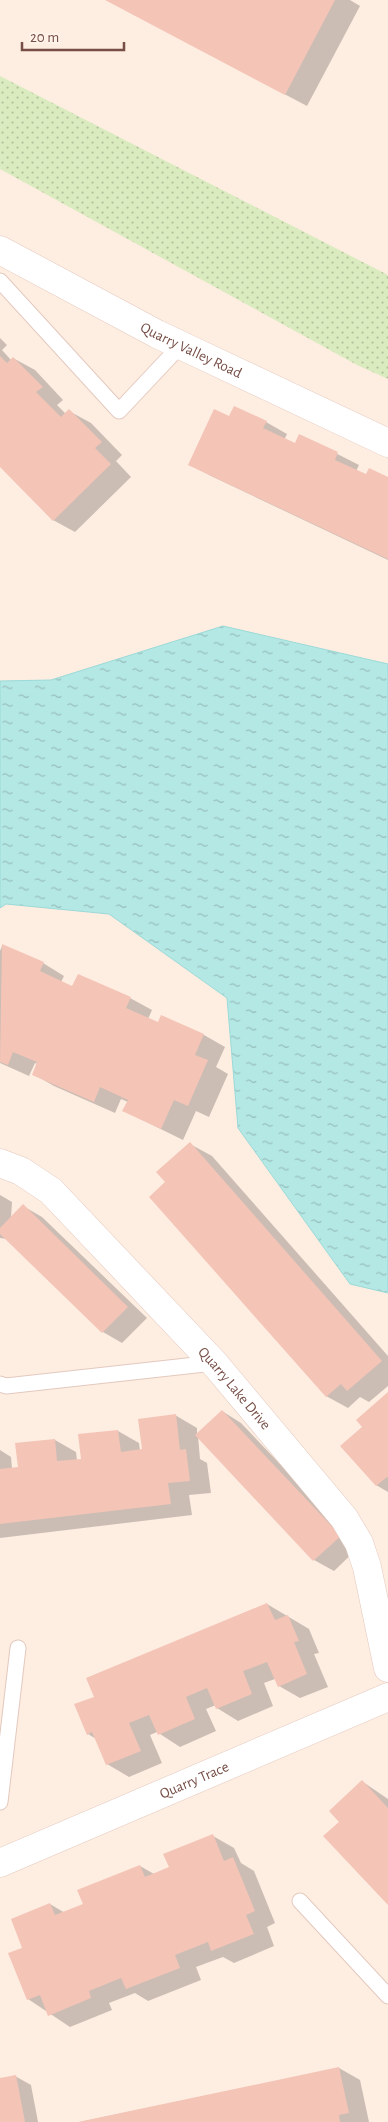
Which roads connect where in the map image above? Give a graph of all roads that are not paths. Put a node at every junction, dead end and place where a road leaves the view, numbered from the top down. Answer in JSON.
{"nodes":[{"id":1,"x":0,"y":250,"type":"edge"},
{"id":2,"x":0,"y":281,"type":"edge"},
{"id":3,"x":181,"y":345,"type":"junction"},
{"id":4,"x":388,"y":443,"type":"edge"},
{"id":5,"x":0,"y":1163,"type":"edge"},
{"id":6,"x":214,"y":1363,"type":"junction"},
{"id":7,"x":0,"y":1384,"type":"edge"},
{"id":8,"x":18,"y":1648,"type":"dead end"},
{"id":9,"x":388,"y":1668,"type":"edge"},
{"id":10,"x":388,"y":1697,"type":"edge"},
{"id":11,"x":0,"y":1802,"type":"edge"},
{"id":12,"x":0,"y":1863,"type":"edge"},
{"id":13,"x":300,"y":1901,"type":"dead end"},
{"id":14,"x":388,"y":1996,"type":"edge"}],
"edges":[{"from":1,"to":3,"type":"street","name":"Quarry Valley Road"},
{"from":2,"to":3,"type":"lane"},
{"from":3,"to":4,"type":"street","name":"Quarry Valley Road"},
{"from":5,"to":6,"type":"street","name":"Quarry Lake Drive"},
{"from":6,"to":7,"type":"lane"},
{"from":6,"to":9,"type":"street","name":"Quarry Lake Drive"},
{"from":8,"to":11,"type":"lane"},
{"from":10,"to":12,"type":"street","name":"Quarry Trace"},
{"from":13,"to":14,"type":"lane"}]}
